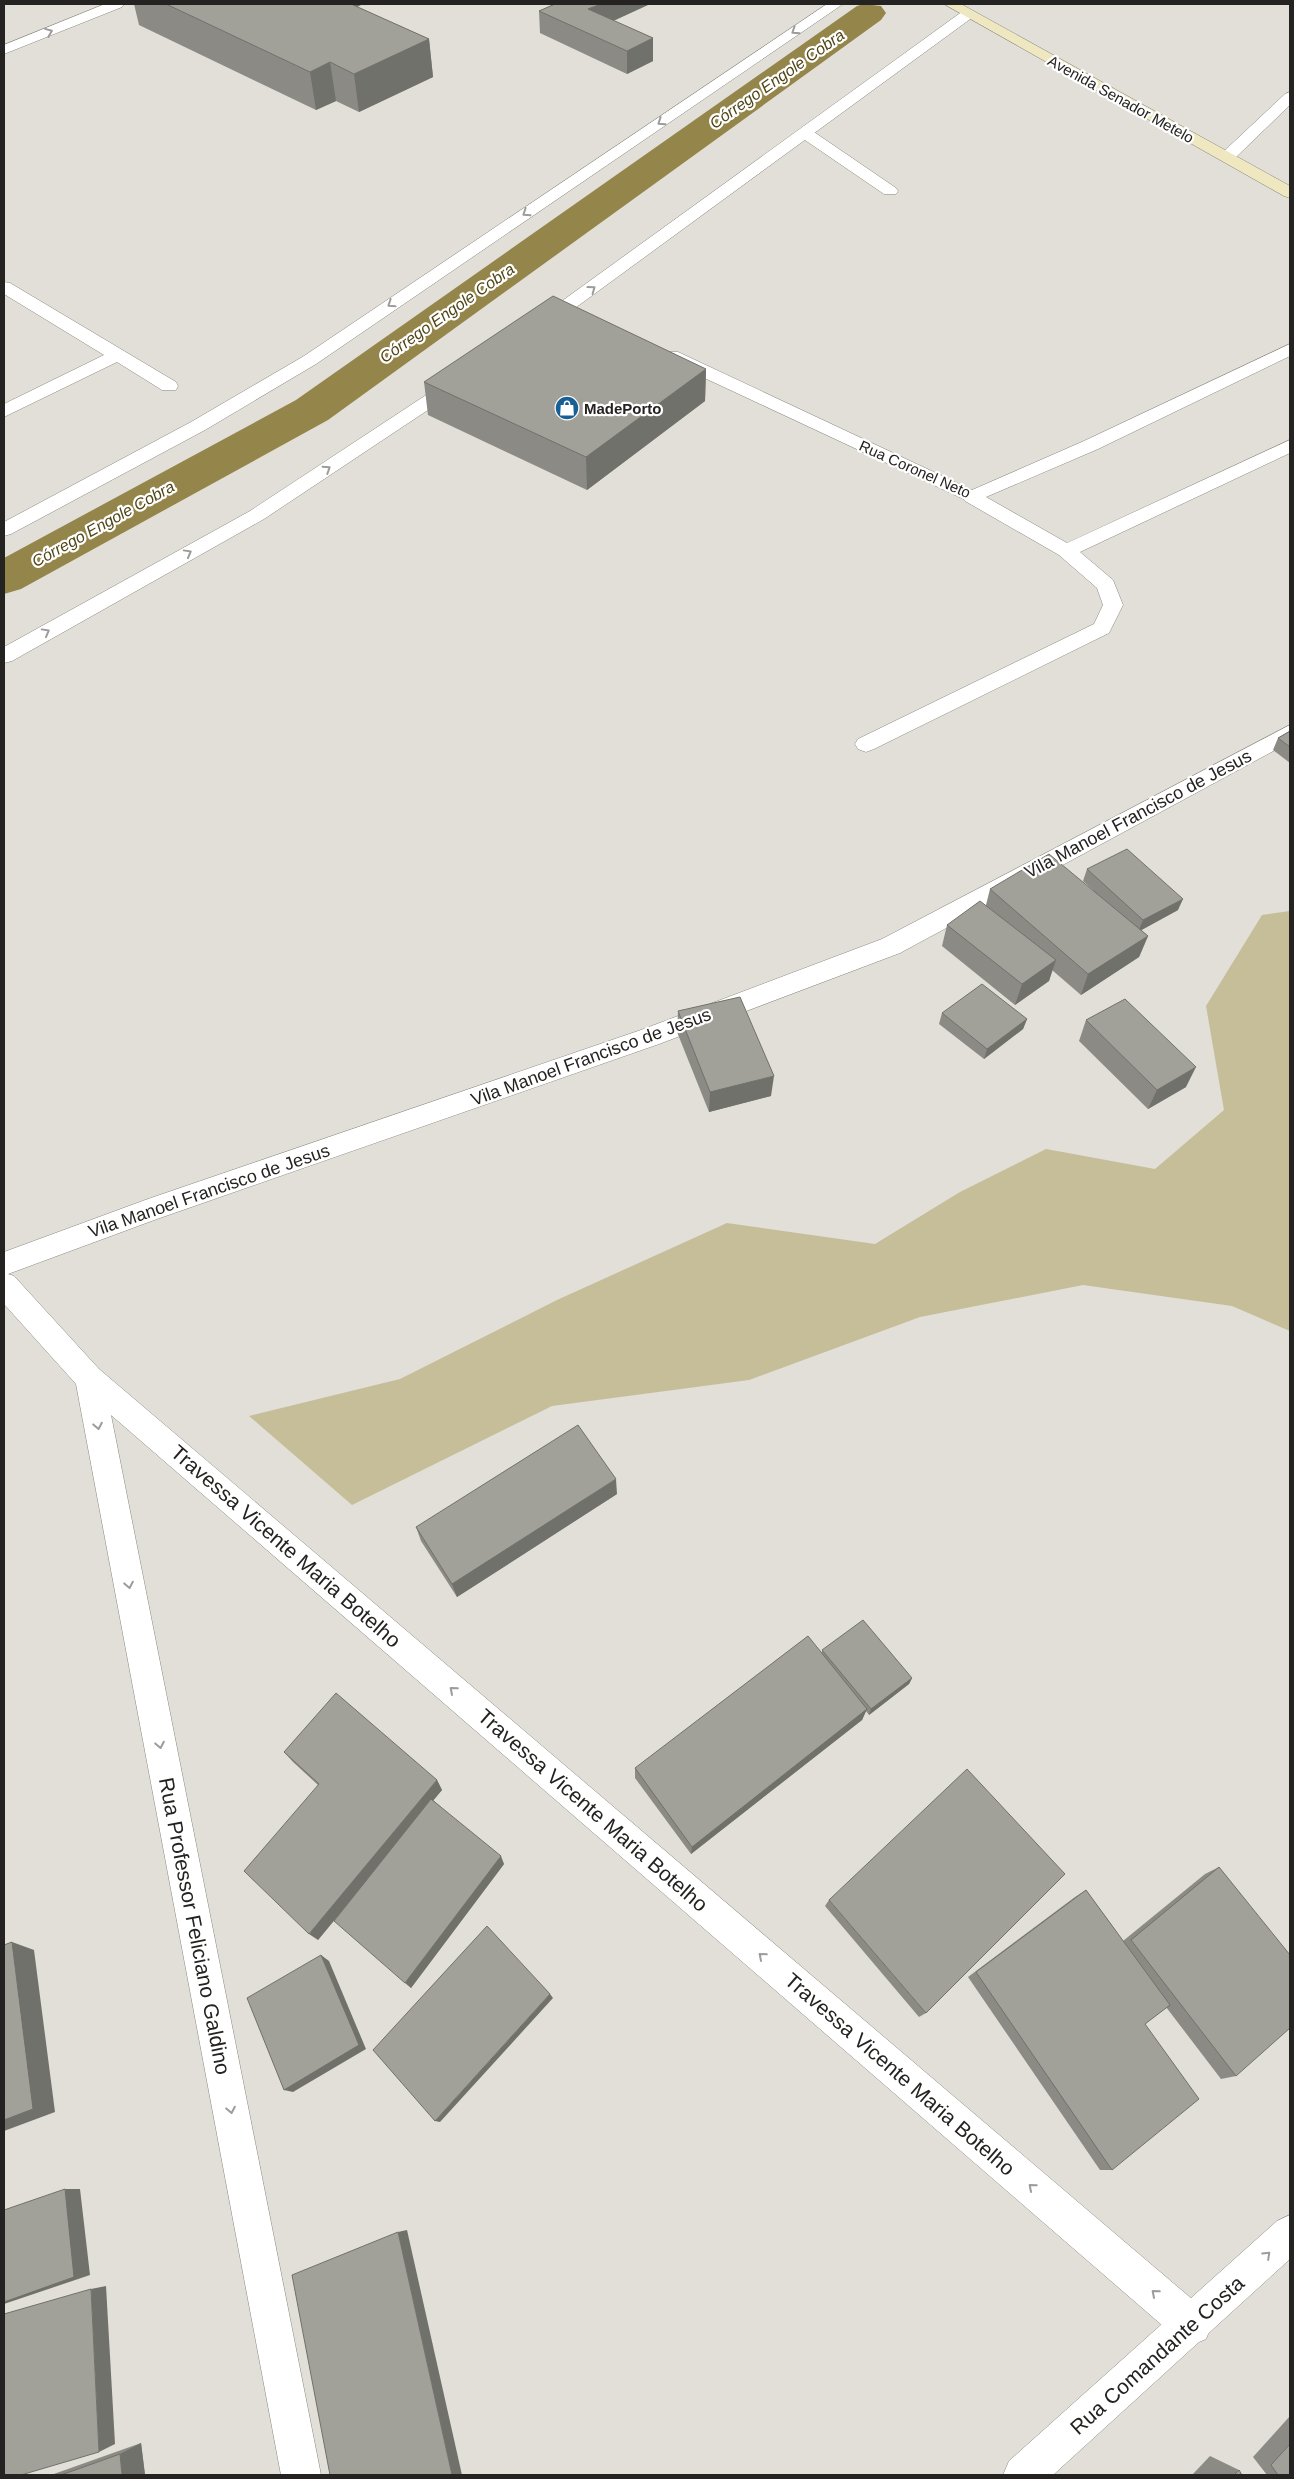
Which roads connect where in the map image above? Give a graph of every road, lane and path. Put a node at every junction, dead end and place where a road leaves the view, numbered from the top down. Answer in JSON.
{"nodes":[{"id":1,"x":117,"y":4,"type":"edge"},
{"id":2,"x":836,"y":4,"type":"edge"},
{"id":3,"x":951,"y":4,"type":"edge"},
{"id":4,"x":968,"y":14,"type":"junction"},
{"id":5,"x":4,"y":50,"type":"edge"},
{"id":6,"x":1290,"y":97,"type":"edge"},
{"id":7,"x":805,"y":133,"type":"junction"},
{"id":8,"x":1227,"y":157,"type":"junction"},
{"id":9,"x":890,"y":191,"type":"dead end"},
{"id":10,"x":1290,"y":193,"type":"edge"},
{"id":11,"x":4,"y":287,"type":"edge"},
{"id":12,"x":23,"y":298,"type":"junction"},
{"id":13,"x":4,"y":307,"type":"edge"},
{"id":14,"x":567,"y":307,"type":"junction"},
{"id":15,"x":585,"y":315,"type":"edge"},
{"id":16,"x":526,"y":335,"type":"edge"},
{"id":17,"x":657,"y":349,"type":"edge"},
{"id":18,"x":1290,"y":349,"type":"edge"},
{"id":19,"x":117,"y":355,"type":"junction"},
{"id":20,"x":470,"y":374,"type":"edge"},
{"id":21,"x":169,"y":386,"type":"dead end"},
{"id":22,"x":4,"y":411,"type":"edge"},
{"id":23,"x":1290,"y":446,"type":"edge"},
{"id":24,"x":972,"y":497,"type":"junction"},
{"id":25,"x":4,"y":530,"type":"edge"},
{"id":26,"x":1066,"y":551,"type":"junction"},
{"id":27,"x":4,"y":656,"type":"edge"},
{"id":28,"x":1290,"y":733,"type":"edge"},
{"id":29,"x":866,"y":744,"type":"dead end"},
{"id":30,"x":4,"y":1264,"type":"edge"},
{"id":31,"x":4,"y":1285,"type":"edge"},
{"id":32,"x":89,"y":1378,"type":"junction"},
{"id":33,"x":1290,"y":2234,"type":"edge"},
{"id":34,"x":1192,"y":2325,"type":"junction"},
{"id":35,"x":301,"y":2475,"type":"edge"},
{"id":36,"x":1023,"y":2475,"type":"edge"}],
"edges":[{"from":5,"to":1,"type":"street","one_way":true},
{"from":2,"to":25,"type":"street","one_way":true},
{"from":3,"to":4,"type":"main road","name":"Avenida Senador Metelo"},
{"from":4,"to":7,"type":"street"},
{"from":4,"to":8,"type":"main road","name":"Avenida Senador Metelo"},
{"from":6,"to":8,"type":"street"},
{"from":7,"to":9,"type":"street"},
{"from":14,"to":7,"type":"street","one_way":true},
{"from":8,"to":10,"type":"main road","name":"Avenida Senador Metelo"},
{"from":11,"to":12,"type":"street"},
{"from":12,"to":13,"type":"street"},
{"from":12,"to":19,"type":"street"},
{"from":14,"to":15,"type":"street"},
{"from":14,"to":16,"type":"street"},
{"from":17,"to":24,"type":"street","name":"Rua Coronel Neto"},
{"from":18,"to":24,"type":"street","name":"Rua Coronel Neto"},
{"from":19,"to":21,"type":"street"},
{"from":19,"to":22,"type":"street"},
{"from":27,"to":20,"type":"street","one_way":true},
{"from":23,"to":26,"type":"street"},
{"from":24,"to":26,"type":"street"},
{"from":26,"to":29,"type":"street"},
{"from":28,"to":30,"type":"street","name":"Vila Manoel Francisco de Jesus"},
{"from":31,"to":32,"type":"street","name":"Travessa Vicente Maria Botelho"},
{"from":34,"to":32,"type":"street","name":"Travessa Vicente Maria Botelho","one_way":true},
{"from":32,"to":35,"type":"street","name":"Rua Professor Feliciano Galdino","one_way":true},
{"from":34,"to":33,"type":"street","name":"Rua Comandante Costa","one_way":true},
{"from":34,"to":36,"type":"street","name":"Rua Comandante Costa"}]}
